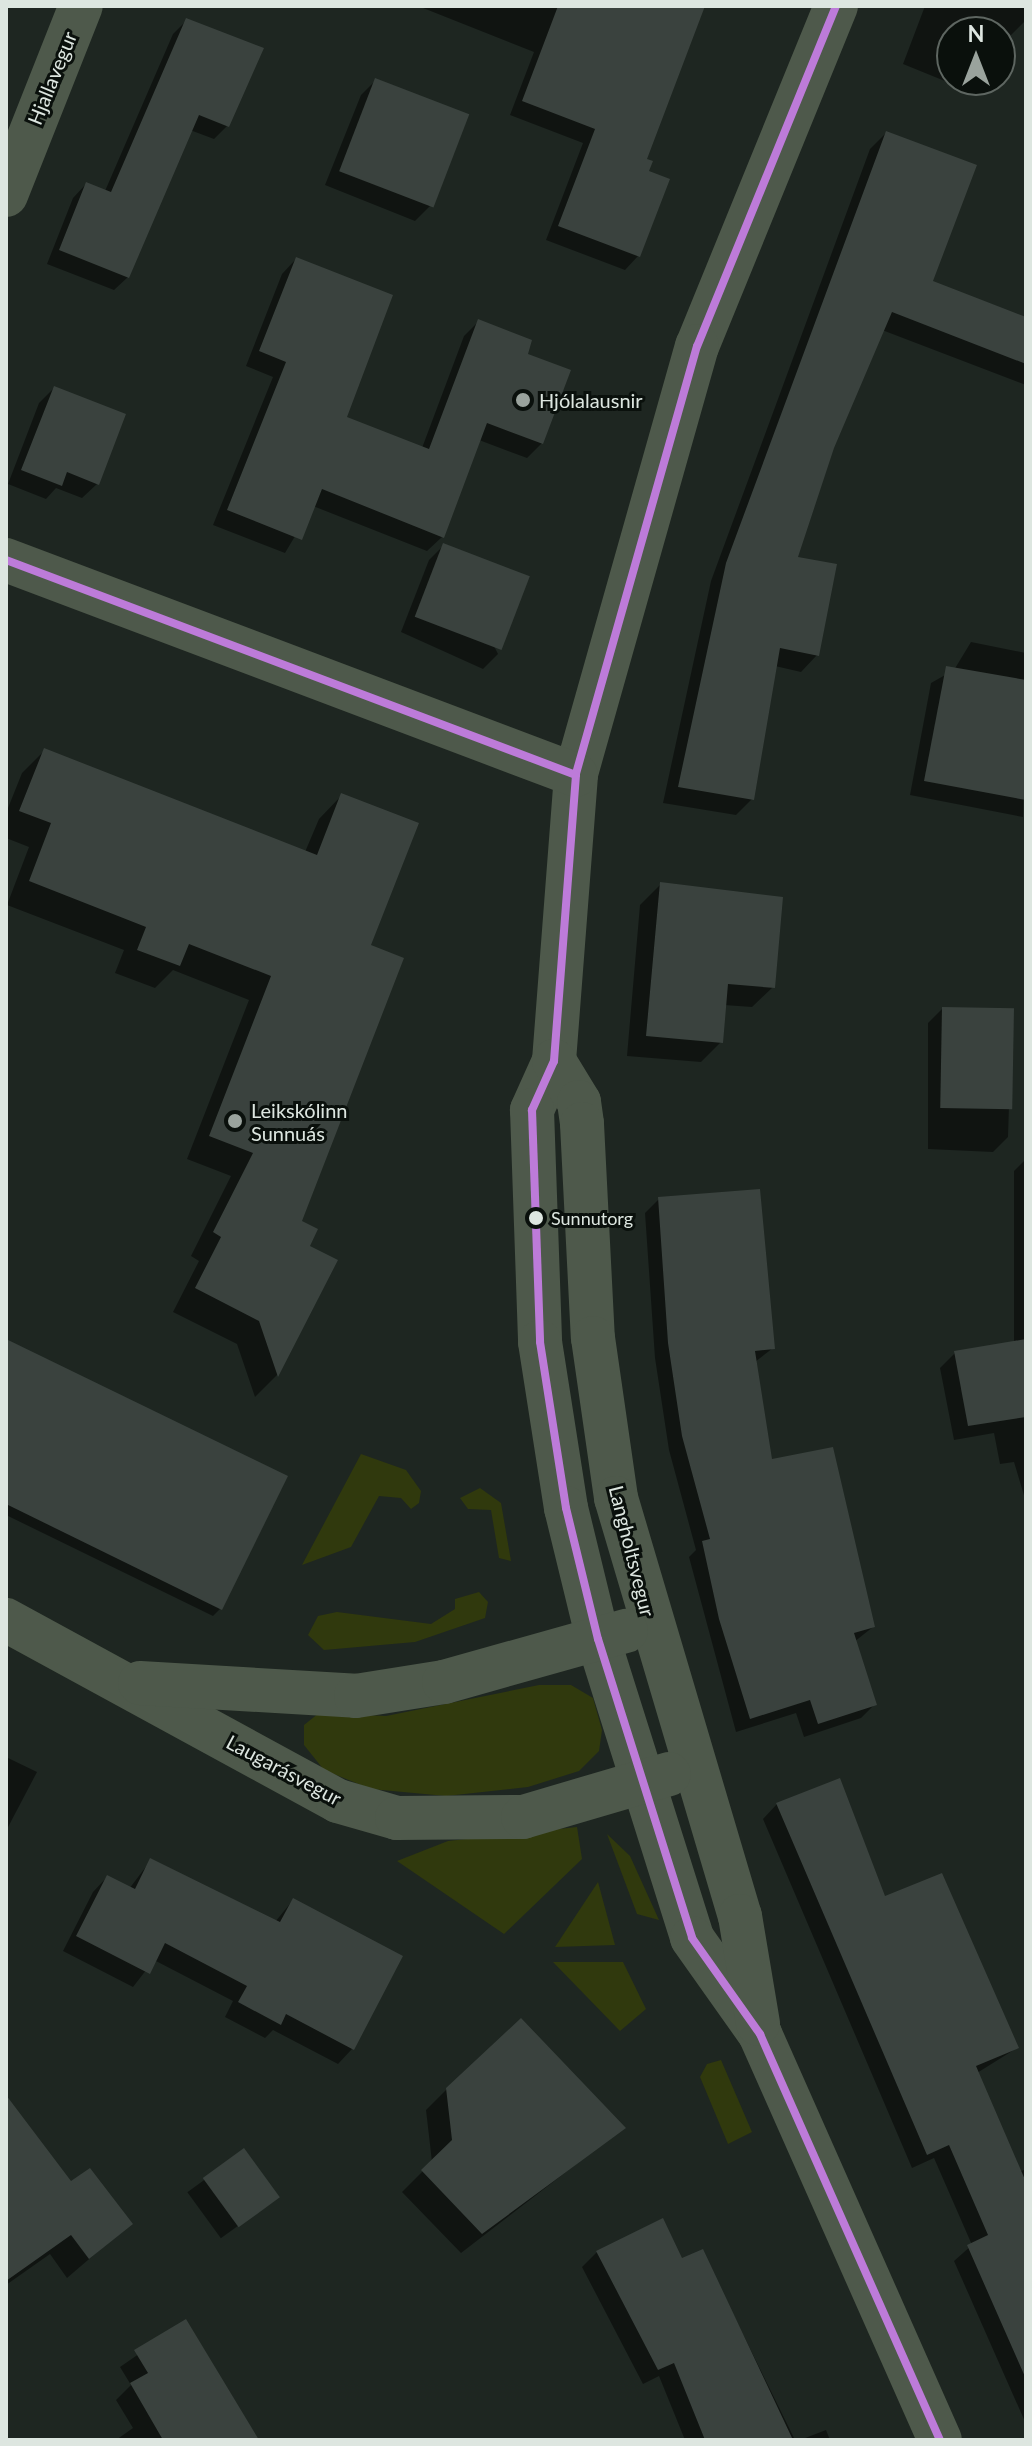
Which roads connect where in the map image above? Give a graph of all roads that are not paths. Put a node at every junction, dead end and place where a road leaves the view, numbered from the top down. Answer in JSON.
{"nodes":[{"id":1,"x":81,"y":6,"type":"edge"},
{"id":2,"x":836,"y":6,"type":"edge"},
{"id":3,"x":6,"y":195,"type":"edge"},
{"id":4,"x":6,"y":560,"type":"edge"},
{"id":5,"x":576,"y":775,"type":"junction"},
{"id":6,"x":554,"y":1061,"type":"junction"},
{"id":7,"x":586,"y":1169,"type":"junction"},
{"id":8,"x":533,"y":1172,"type":"junction"},
{"id":9,"x":593,"y":1338,"type":"junction"},
{"id":10,"x":540,"y":1342,"type":"junction"},
{"id":11,"x":616,"y":1498,"type":"junction"},
{"id":12,"x":566,"y":1508,"type":"junction"},
{"id":13,"x":6,"y":1620,"type":"edge"},
{"id":14,"x":651,"y":1624,"type":"junction"},
{"id":15,"x":598,"y":1639,"type":"junction"},
{"id":16,"x":122,"y":1681,"type":"junction"},
{"id":17,"x":691,"y":1766,"type":"junction"},
{"id":18,"x":643,"y":1784,"type":"junction"},
{"id":19,"x":760,"y":2034,"type":"junction"},
{"id":20,"x":940,"y":2440,"type":"edge"}],
"edges":[{"from":1,"to":3,"type":"street","name":"Hjallavegur"},
{"from":2,"to":5,"type":"street","name":"Langholtsvegur"},
{"from":4,"to":5,"type":"street"},
{"from":5,"to":6,"type":"street","name":"Langholtsvegur"},
{"from":6,"to":7,"type":"street","name":"Langholtsvegur"},
{"from":6,"to":8,"type":"street","name":"Langholtsvegur"},
{"from":7,"to":8,"type":"street"},
{"from":7,"to":9,"type":"street","name":"Langholtsvegur"},
{"from":8,"to":10,"type":"street","name":"Langholtsvegur"},
{"from":9,"to":10,"type":"street"},
{"from":9,"to":11,"type":"street","name":"Langholtsvegur"},
{"from":10,"to":12,"type":"street","name":"Langholtsvegur"},
{"from":11,"to":12,"type":"street"},
{"from":11,"to":14,"type":"street","name":"Langholtsvegur"},
{"from":12,"to":15,"type":"street","name":"Langholtsvegur"},
{"from":13,"to":16,"type":"street","name":"Laugarásvegur"},
{"from":14,"to":15,"type":"street","name":"Laugarásvegur"},
{"from":14,"to":17,"type":"street","name":"Langholtsvegur"},
{"from":15,"to":16,"type":"street","name":"Laugarásvegur"},
{"from":15,"to":18,"type":"street","name":"Langholtsvegur"},
{"from":16,"to":18,"type":"street","name":"Laugarásvegur"},
{"from":17,"to":18,"type":"street","name":"Laugarásvegur"},
{"from":17,"to":19,"type":"street","name":"Langholtsvegur"},
{"from":18,"to":19,"type":"street","name":"Langholtsvegur"},
{"from":19,"to":20,"type":"street","name":"Langholtsvegur"}]}
